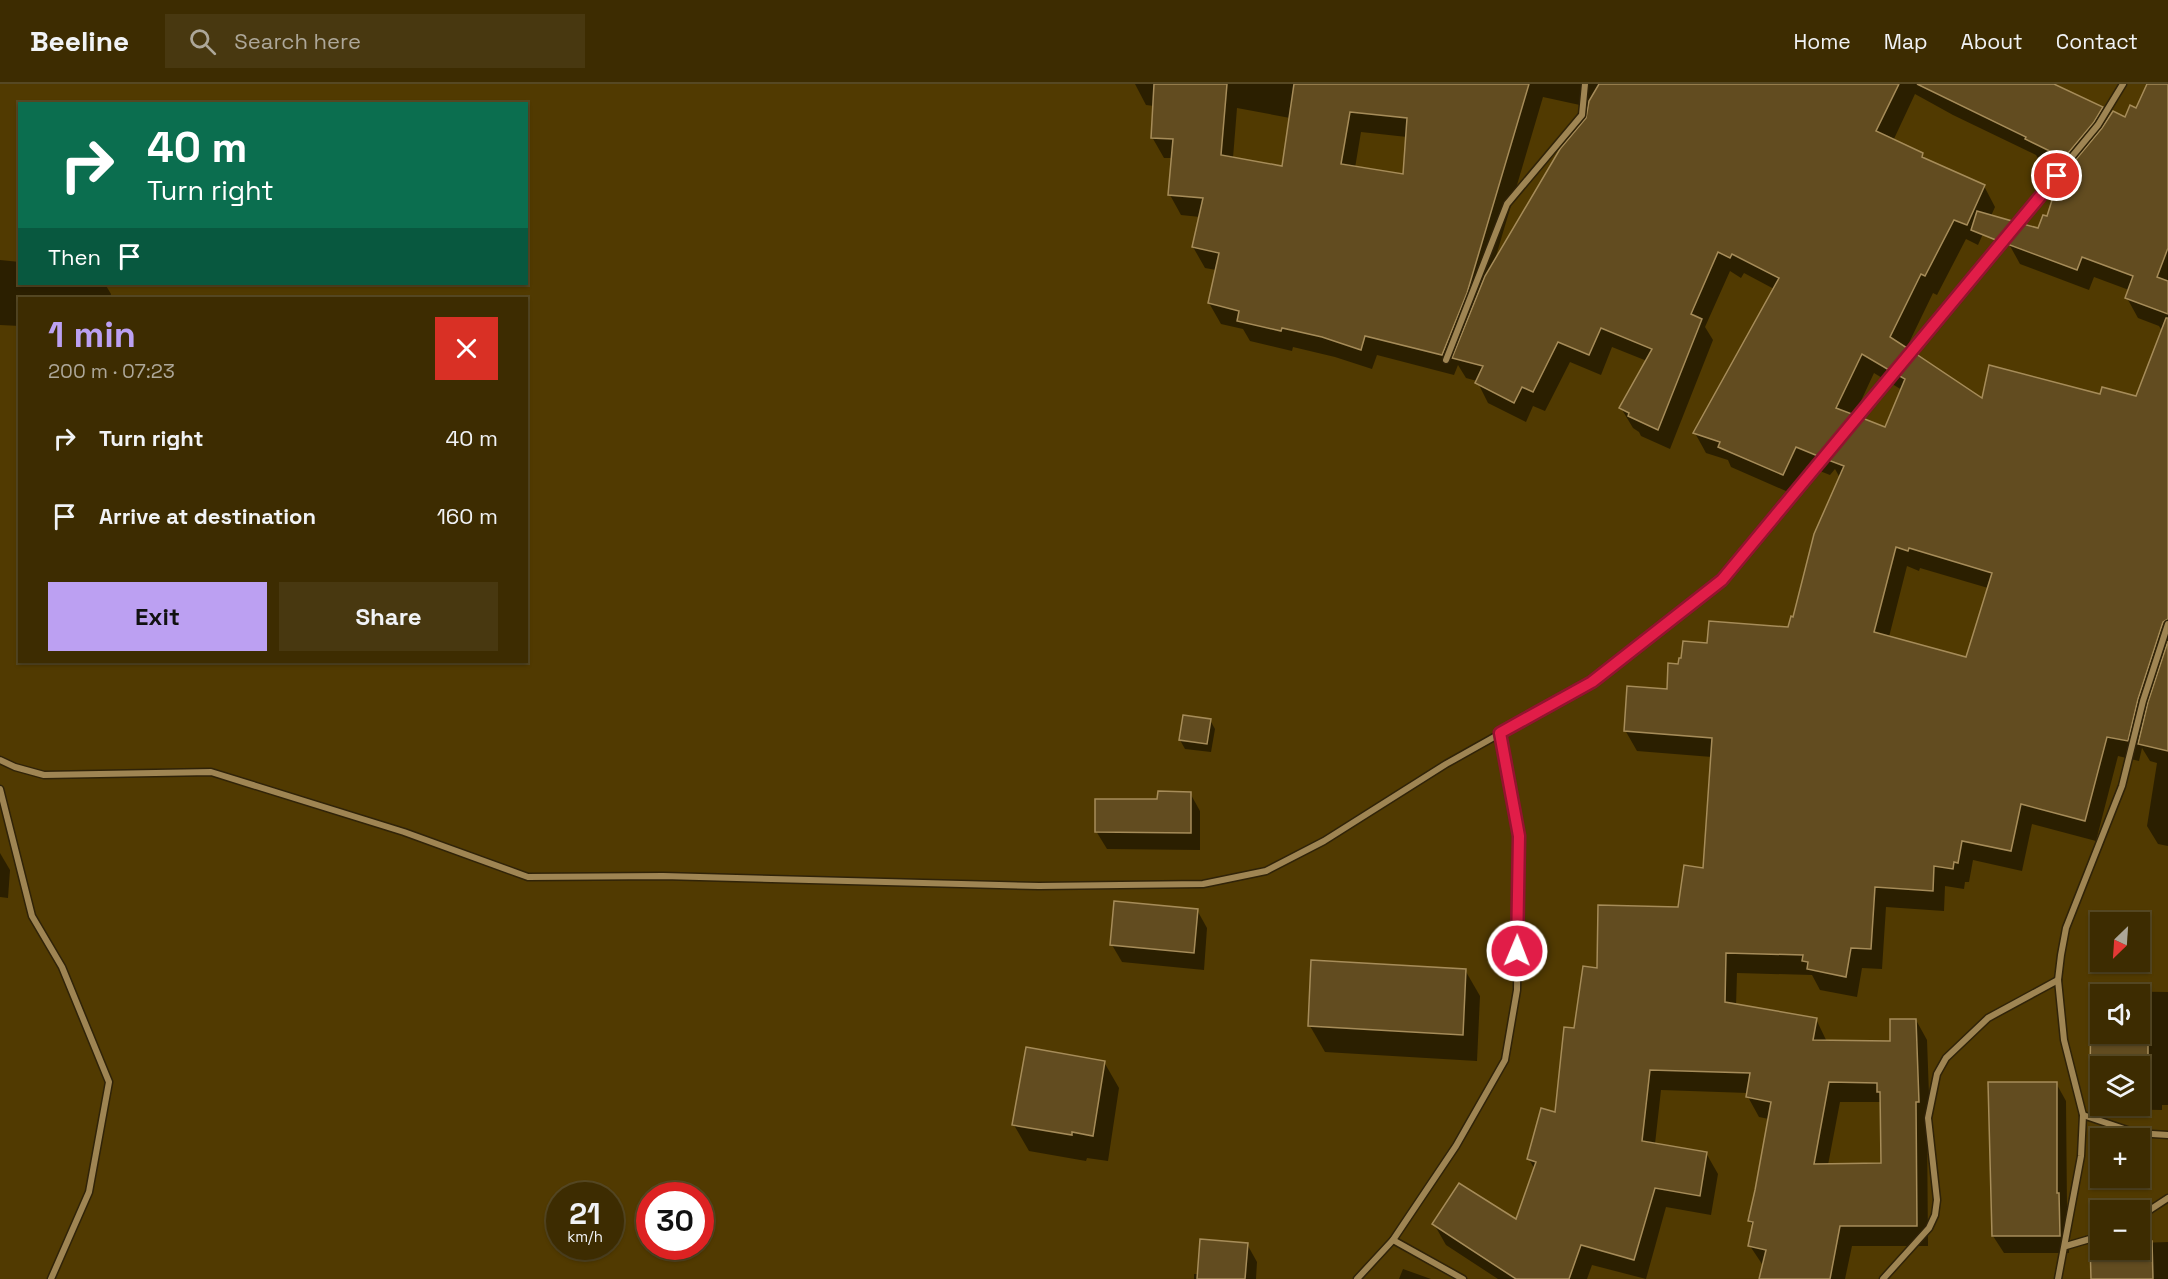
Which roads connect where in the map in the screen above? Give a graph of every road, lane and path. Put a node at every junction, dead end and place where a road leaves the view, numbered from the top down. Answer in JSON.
{"nodes":[{"id":1,"x":1585,"y":84,"type":"edge"},
{"id":2,"x":2123,"y":84,"type":"edge"},
{"id":3,"x":1446,"y":360,"type":"dead end"},
{"id":4,"x":2168,"y":624,"type":"edge"},
{"id":5,"x":1500,"y":733,"type":"junction"},
{"id":6,"x":0,"y":760,"type":"edge"},
{"id":7,"x":0,"y":789,"type":"edge"},
{"id":8,"x":2058,"y":980,"type":"junction"},
{"id":9,"x":2083,"y":1115,"type":"junction"},
{"id":10,"x":2168,"y":1136,"type":"edge"},
{"id":11,"x":2168,"y":1198,"type":"edge"},
{"id":12,"x":2150,"y":1210,"type":"edge"},
{"id":13,"x":2090,"y":1239,"type":"edge"},
{"id":14,"x":1393,"y":1240,"type":"junction"},
{"id":15,"x":2066,"y":1246,"type":"junction"},
{"id":16,"x":51,"y":1279,"type":"edge"},
{"id":17,"x":1357,"y":1279,"type":"edge"},
{"id":18,"x":1463,"y":1279,"type":"edge"},
{"id":19,"x":1883,"y":1279,"type":"edge"},
{"id":20,"x":2058,"y":1279,"type":"edge"}],
"edges":[{"from":1,"to":3,"type":"street"},
{"from":2,"to":5,"type":"street"},
{"from":4,"to":8,"type":"street"},
{"from":5,"to":6,"type":"street"},
{"from":5,"to":14,"type":"street"},
{"from":7,"to":16,"type":"street"},
{"from":8,"to":9,"type":"street"},
{"from":8,"to":19,"type":"street"},
{"from":9,"to":10,"type":"street"},
{"from":9,"to":15,"type":"street"},
{"from":11,"to":12,"type":"street"},
{"from":13,"to":15,"type":"street"},
{"from":14,"to":17,"type":"street"},
{"from":14,"to":18,"type":"street"},
{"from":15,"to":20,"type":"street"}]}
